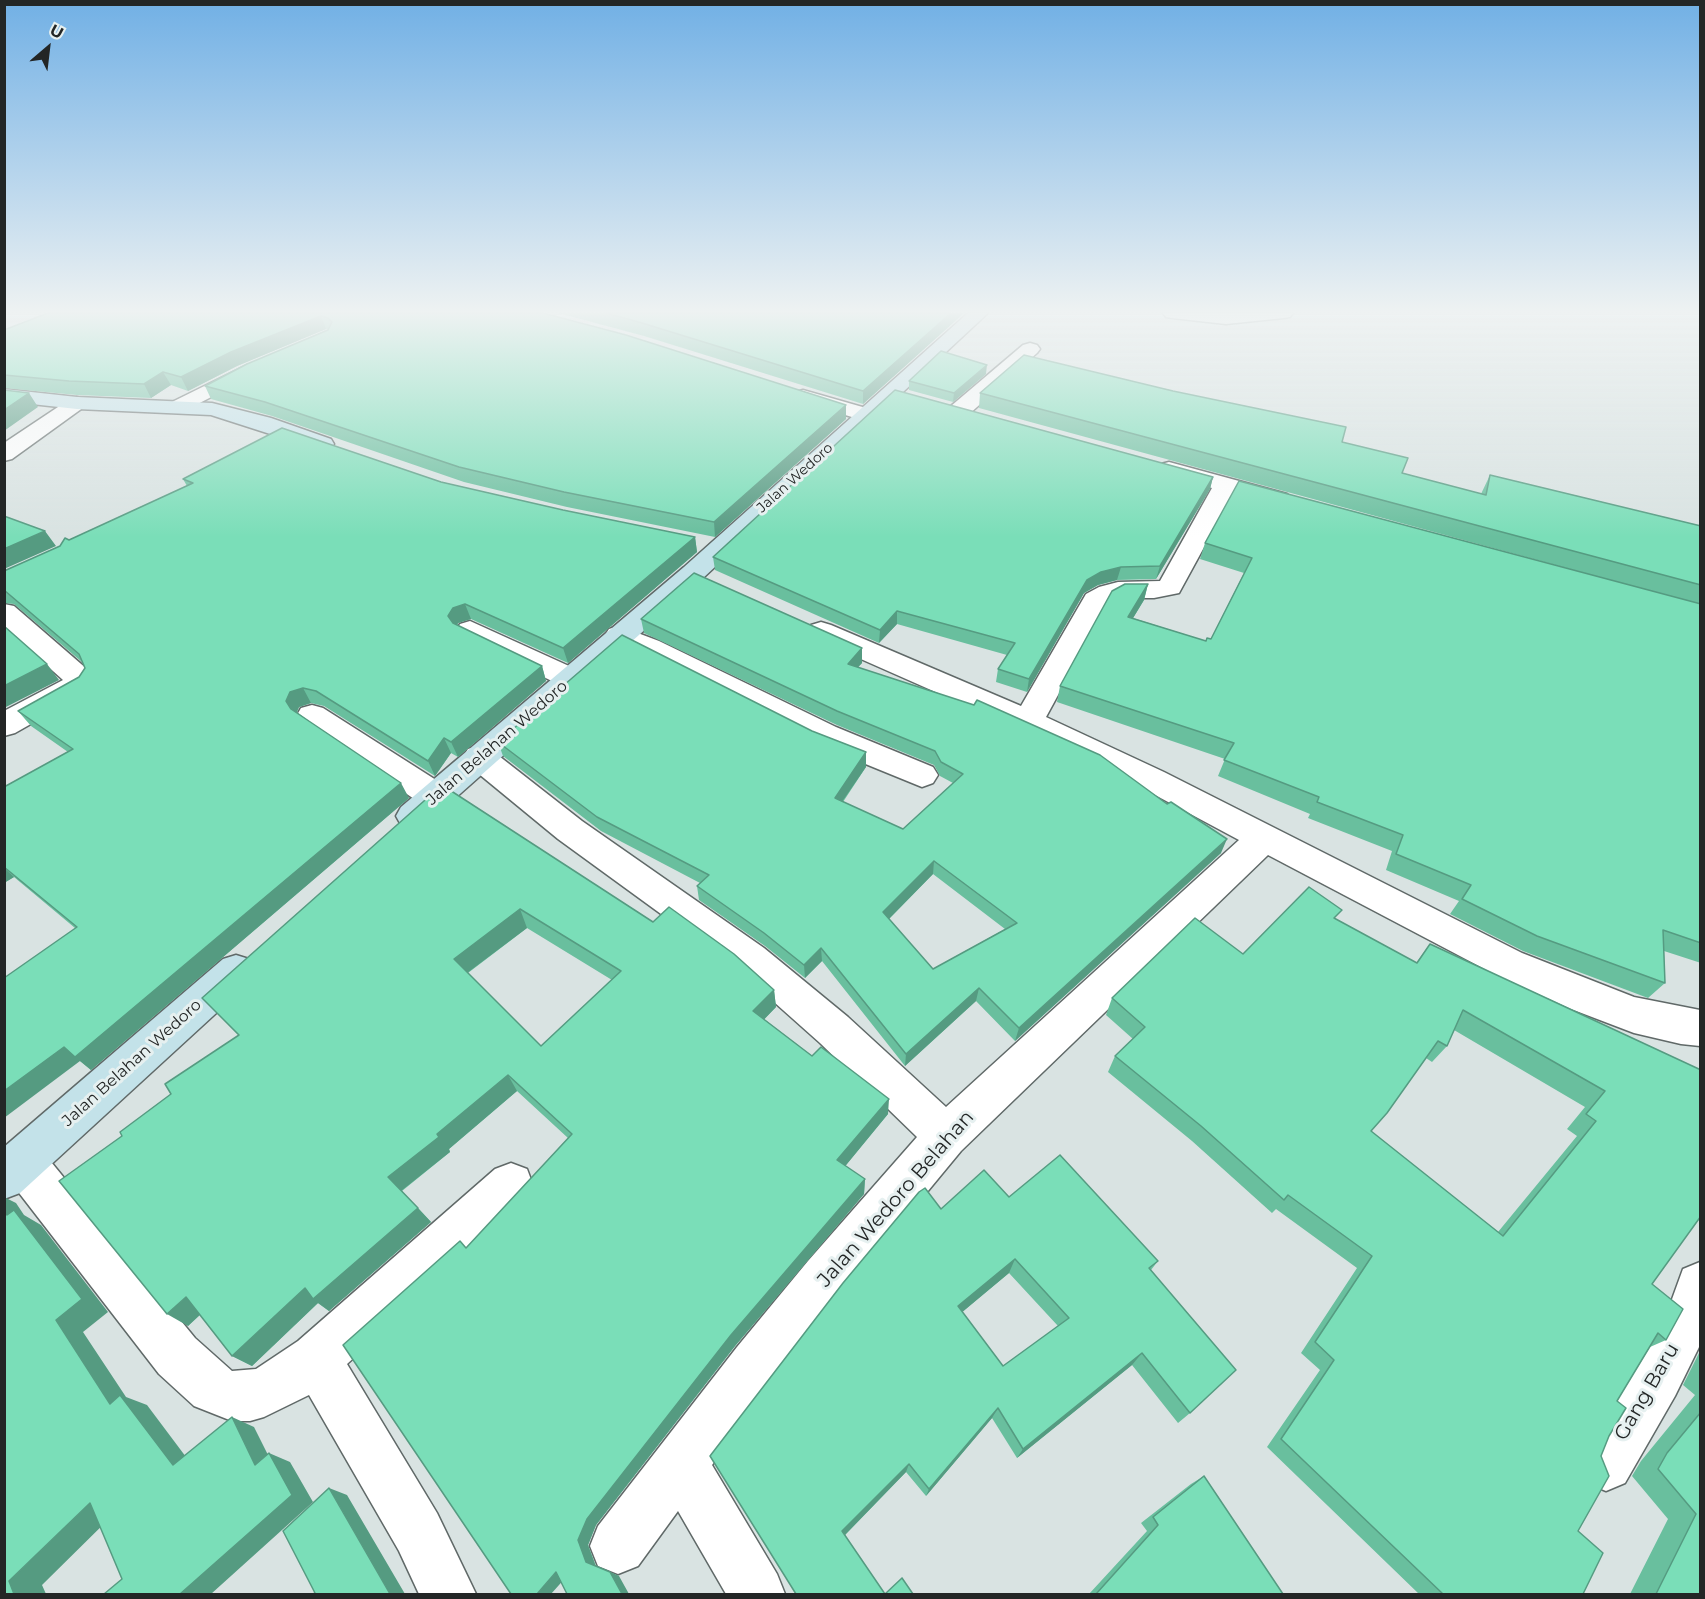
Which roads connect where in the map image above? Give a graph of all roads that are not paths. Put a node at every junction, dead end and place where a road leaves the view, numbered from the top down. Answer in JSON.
{"nodes":[{"id":1,"x":215,"y":388,"type":"edge"},
{"id":2,"x":944,"y":388,"type":"edge"},
{"id":3,"x":965,"y":388,"type":"edge"},
{"id":4,"x":782,"y":390,"type":"edge"},
{"id":5,"x":4,"y":395,"type":"edge"},
{"id":6,"x":77,"y":403,"type":"junction"},
{"id":7,"x":936,"y":405,"type":"junction"},
{"id":8,"x":179,"y":406,"type":"junction"},
{"id":9,"x":865,"y":415,"type":"junction"},
{"id":10,"x":338,"y":449,"type":"edge"},
{"id":11,"x":4,"y":454,"type":"edge"},
{"id":12,"x":1148,"y":464,"type":"edge"},
{"id":13,"x":1226,"y":485,"type":"junction"},
{"id":14,"x":1295,"y":504,"type":"edge"},
{"id":15,"x":708,"y":562,"type":"joint"},
{"id":16,"x":4,"y":612,"type":"edge"},
{"id":17,"x":795,"y":619,"type":"edge"},
{"id":18,"x":470,"y":630,"type":"edge"},
{"id":19,"x":619,"y":635,"type":"junction"},
{"id":20,"x":570,"y":678,"type":"junction"},
{"id":21,"x":312,"y":715,"type":"dead end"},
{"id":22,"x":1028,"y":722,"type":"junction"},
{"id":23,"x":4,"y":725,"type":"edge"},
{"id":24,"x":479,"y":757,"type":"junction"},
{"id":25,"x":922,"y":775,"type":"dead end"},
{"id":26,"x":435,"y":796,"type":"junction"},
{"id":27,"x":391,"y":835,"type":"edge"},
{"id":28,"x":1264,"y":838,"type":"junction"},
{"id":29,"x":260,"y":951,"type":"edge"},
{"id":30,"x":1701,"y":1028,"type":"edge"},
{"id":31,"x":946,"y":1136,"type":"junction"},
{"id":32,"x":13,"y":1169,"type":"edge"},
{"id":33,"x":511,"y":1185,"type":"dead end"},
{"id":34,"x":1701,"y":1286,"type":"edge"},
{"id":35,"x":316,"y":1359,"type":"junction"},
{"id":36,"x":680,"y":1462,"type":"junction"},
{"id":37,"x":1606,"y":1464,"type":"edge"},
{"id":38,"x":618,"y":1546,"type":"dead end"},
{"id":39,"x":448,"y":1594,"type":"edge"},
{"id":40,"x":757,"y":1594,"type":"edge"}],
"edges":[{"from":1,"to":8,"type":"street"},
{"from":2,"to":7,"type":"street","name":"Jalan Wedoro"},
{"from":3,"to":7,"type":"street"},
{"from":4,"to":9,"type":"street"},
{"from":5,"to":6,"type":"street"},
{"from":6,"to":8,"type":"street"},
{"from":6,"to":11,"type":"street"},
{"from":7,"to":9,"type":"street","name":"Jalan Wedoro"},
{"from":8,"to":10,"type":"street"},
{"from":9,"to":15,"type":"street","name":"Jalan Wedoro"},
{"from":12,"to":13,"type":"street"},
{"from":13,"to":14,"type":"street"},
{"from":13,"to":22,"type":"street"},
{"from":15,"to":19,"type":"street","name":"Jalan Belahan Wedoro"},
{"from":16,"to":23,"type":"street"},
{"from":17,"to":22,"type":"street"},
{"from":18,"to":20,"type":"street"},
{"from":19,"to":20,"type":"street","name":"Jalan Belahan Wedoro"},
{"from":19,"to":25,"type":"street"},
{"from":20,"to":24,"type":"street","name":"Jalan Belahan Wedoro"},
{"from":21,"to":26,"type":"street"},
{"from":22,"to":28,"type":"street"},
{"from":24,"to":26,"type":"street","name":"Jalan Belahan Wedoro"},
{"from":24,"to":31,"type":"street"},
{"from":26,"to":27,"type":"street","name":"Jalan Belahan Wedoro"},
{"from":28,"to":30,"type":"street"},
{"from":28,"to":31,"type":"street","name":"Jalan Wedoro Belahan"},
{"from":29,"to":32,"type":"street","name":"Jalan Belahan Wedoro"},
{"from":31,"to":36,"type":"street","name":"Jalan Wedoro Belahan"},
{"from":32,"to":35,"type":"street"},
{"from":33,"to":35,"type":"street"},
{"from":34,"to":37,"type":"street","name":"Gang Baru"},
{"from":35,"to":39,"type":"street"},
{"from":36,"to":38,"type":"street","name":"Jalan Wedoro Belahan"},
{"from":36,"to":40,"type":"street"}]}
